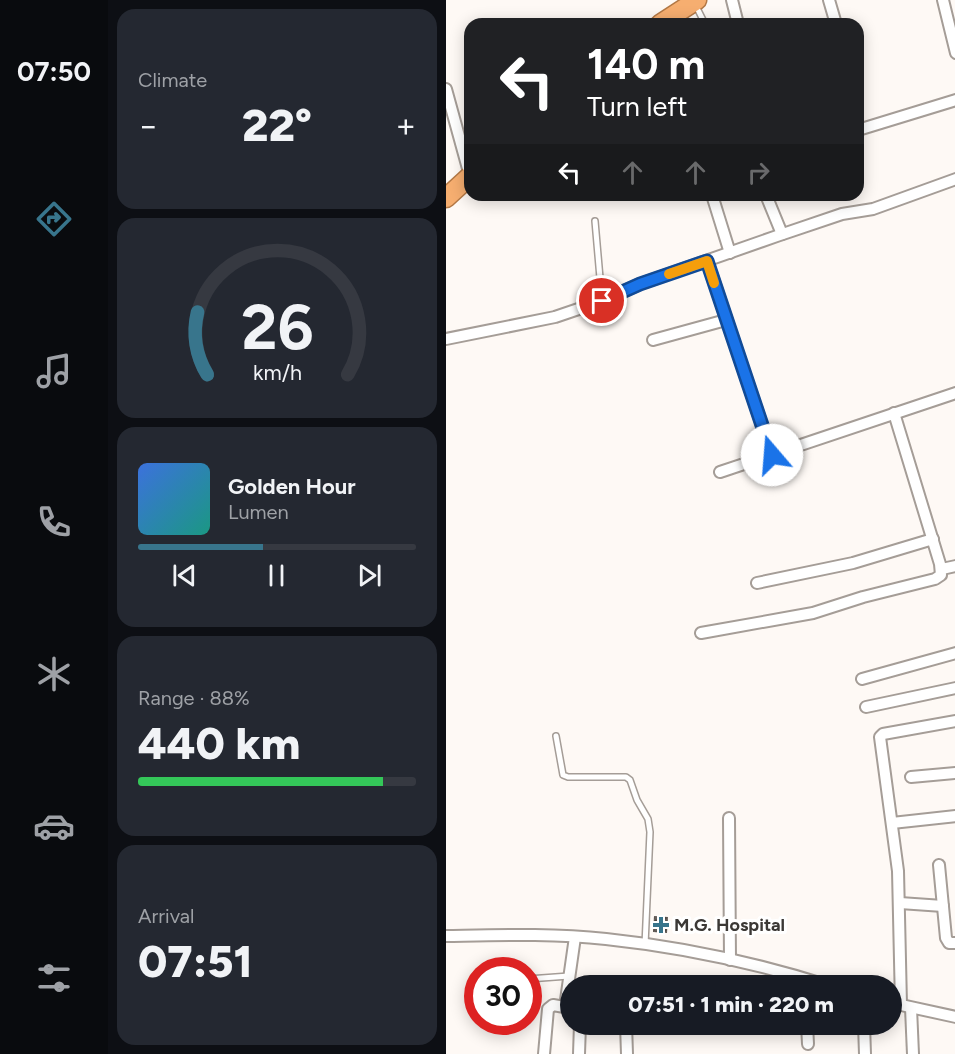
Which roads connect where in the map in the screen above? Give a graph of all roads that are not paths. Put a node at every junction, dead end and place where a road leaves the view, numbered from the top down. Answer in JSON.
{"nodes":[{"id":1,"x":732,"y":0,"type":"edge"},
{"id":2,"x":829,"y":0,"type":"edge"},
{"id":3,"x":943,"y":0,"type":"edge"},
{"id":4,"x":690,"y":2,"type":"edge"},
{"id":5,"x":668,"y":18,"type":"edge"},
{"id":6,"x":702,"y":18,"type":"edge"},
{"id":7,"x":736,"y":18,"type":"edge"},
{"id":8,"x":834,"y":18,"type":"edge"},
{"id":9,"x":956,"y":53,"type":"edge"},
{"id":10,"x":446,"y":90,"type":"edge"},
{"id":11,"x":956,"y":100,"type":"edge"},
{"id":12,"x":864,"y":128,"type":"edge"},
{"id":13,"x":464,"y":154,"type":"edge"},
{"id":14,"x":956,"y":179,"type":"edge"},
{"id":15,"x":464,"y":182,"type":"edge"},
{"id":16,"x":446,"y":198,"type":"edge"},
{"id":17,"x":714,"y":201,"type":"edge"},
{"id":18,"x":768,"y":201,"type":"edge"},
{"id":19,"x":595,"y":221,"type":"dead end"},
{"id":20,"x":782,"y":234,"type":"junction"},
{"id":21,"x":730,"y":253,"type":"junction"},
{"id":22,"x":707,"y":261,"type":"junction"},
{"id":23,"x":602,"y":301,"type":"junction"},
{"id":24,"x":726,"y":320,"type":"junction"},
{"id":25,"x":446,"y":339,"type":"edge"},
{"id":26,"x":653,"y":340,"type":"dead end"},
{"id":27,"x":956,"y":393,"type":"edge"},
{"id":28,"x":894,"y":413,"type":"junction"},
{"id":29,"x":772,"y":455,"type":"junction"},
{"id":30,"x":720,"y":472,"type":"dead end"},
{"id":31,"x":933,"y":539,"type":"junction"},
{"id":32,"x":956,"y":566,"type":"edge"},
{"id":33,"x":942,"y":569,"type":"junction"},
{"id":34,"x":757,"y":583,"type":"dead end"},
{"id":35,"x":701,"y":633,"type":"dead end"},
{"id":36,"x":956,"y":653,"type":"edge"},
{"id":37,"x":862,"y":679,"type":"dead end"},
{"id":38,"x":956,"y":688,"type":"edge"},
{"id":39,"x":866,"y":707,"type":"dead end"},
{"id":40,"x":956,"y":722,"type":"edge"},
{"id":41,"x":556,"y":735,"type":"dead end"},
{"id":42,"x":956,"y":773,"type":"edge"},
{"id":43,"x":911,"y":777,"type":"dead end"},
{"id":44,"x":956,"y":816,"type":"edge"},
{"id":45,"x":730,"y":818,"type":"dead end"},
{"id":46,"x":892,"y":823,"type":"junction"},
{"id":47,"x":939,"y":866,"type":"dead end"},
{"id":48,"x":900,"y":903,"type":"junction"},
{"id":49,"x":943,"y":906,"type":"junction"},
{"id":50,"x":446,"y":936,"type":"edge"},
{"id":51,"x":575,"y":938,"type":"junction"},
{"id":52,"x":956,"y":943,"type":"edge"},
{"id":53,"x":645,"y":945,"type":"junction"},
{"id":54,"x":730,"y":960,"type":"junction"},
{"id":55,"x":569,"y":975,"type":"edge"},
{"id":56,"x":790,"y":975,"type":"edge"},
{"id":57,"x":901,"y":975,"type":"edge"},
{"id":58,"x":560,"y":977,"type":"edge"},
{"id":59,"x":542,"y":978,"type":"edge"},
{"id":60,"x":902,"y":1005,"type":"edge"},
{"id":61,"x":560,"y":1006,"type":"edge"},
{"id":62,"x":902,"y":1009,"type":"edge"},
{"id":63,"x":956,"y":1017,"type":"edge"},
{"id":64,"x":580,"y":1035,"type":"edge"},
{"id":65,"x":626,"y":1035,"type":"edge"},
{"id":66,"x":808,"y":1035,"type":"edge"},
{"id":67,"x":864,"y":1035,"type":"edge"},
{"id":68,"x":808,"y":1044,"type":"dead end"},
{"id":69,"x":544,"y":1054,"type":"edge"},
{"id":70,"x":579,"y":1054,"type":"edge"},
{"id":71,"x":627,"y":1054,"type":"edge"},
{"id":72,"x":865,"y":1054,"type":"edge"},
{"id":73,"x":913,"y":1054,"type":"edge"}],
"edges":[{"from":1,"to":7,"type":"street"},
{"from":2,"to":8,"type":"street"},
{"from":3,"to":9,"type":"street"},
{"from":4,"to":5,"type":"highway"},
{"from":4,"to":6,"type":"lane"},
{"from":10,"to":13,"type":"street"},
{"from":11,"to":12,"type":"street"},
{"from":14,"to":20,"type":"street"},
{"from":15,"to":16,"type":"highway"},
{"from":17,"to":21,"type":"street"},
{"from":18,"to":20,"type":"street"},
{"from":19,"to":23,"type":"lane"},
{"from":20,"to":21,"type":"street"},
{"from":21,"to":22,"type":"street"},
{"from":22,"to":23,"type":"street"},
{"from":22,"to":24,"type":"street"},
{"from":23,"to":25,"type":"street"},
{"from":24,"to":26,"type":"street"},
{"from":24,"to":29,"type":"street"},
{"from":27,"to":28,"type":"street"},
{"from":28,"to":29,"type":"street"},
{"from":28,"to":31,"type":"street"},
{"from":29,"to":30,"type":"street"},
{"from":31,"to":33,"type":"street"},
{"from":31,"to":34,"type":"street"},
{"from":32,"to":33,"type":"street"},
{"from":33,"to":35,"type":"street"},
{"from":36,"to":37,"type":"street"},
{"from":38,"to":39,"type":"street"},
{"from":40,"to":46,"type":"street"},
{"from":41,"to":53,"type":"lane"},
{"from":42,"to":43,"type":"street"},
{"from":44,"to":46,"type":"street"},
{"from":45,"to":54,"type":"street"},
{"from":46,"to":48,"type":"street"},
{"from":47,"to":49,"type":"street"},
{"from":48,"to":49,"type":"street"},
{"from":48,"to":57,"type":"street"},
{"from":49,"to":52,"type":"street"},
{"from":50,"to":51,"type":"street"},
{"from":51,"to":53,"type":"street"},
{"from":51,"to":55,"type":"street"},
{"from":53,"to":54,"type":"street"},
{"from":54,"to":56,"type":"street"},
{"from":58,"to":59,"type":"lane"},
{"from":60,"to":63,"type":"street"},
{"from":61,"to":69,"type":"street"},
{"from":62,"to":73,"type":"street"},
{"from":64,"to":70,"type":"street"},
{"from":65,"to":71,"type":"street"},
{"from":66,"to":68,"type":"street"},
{"from":67,"to":72,"type":"street"}]}
